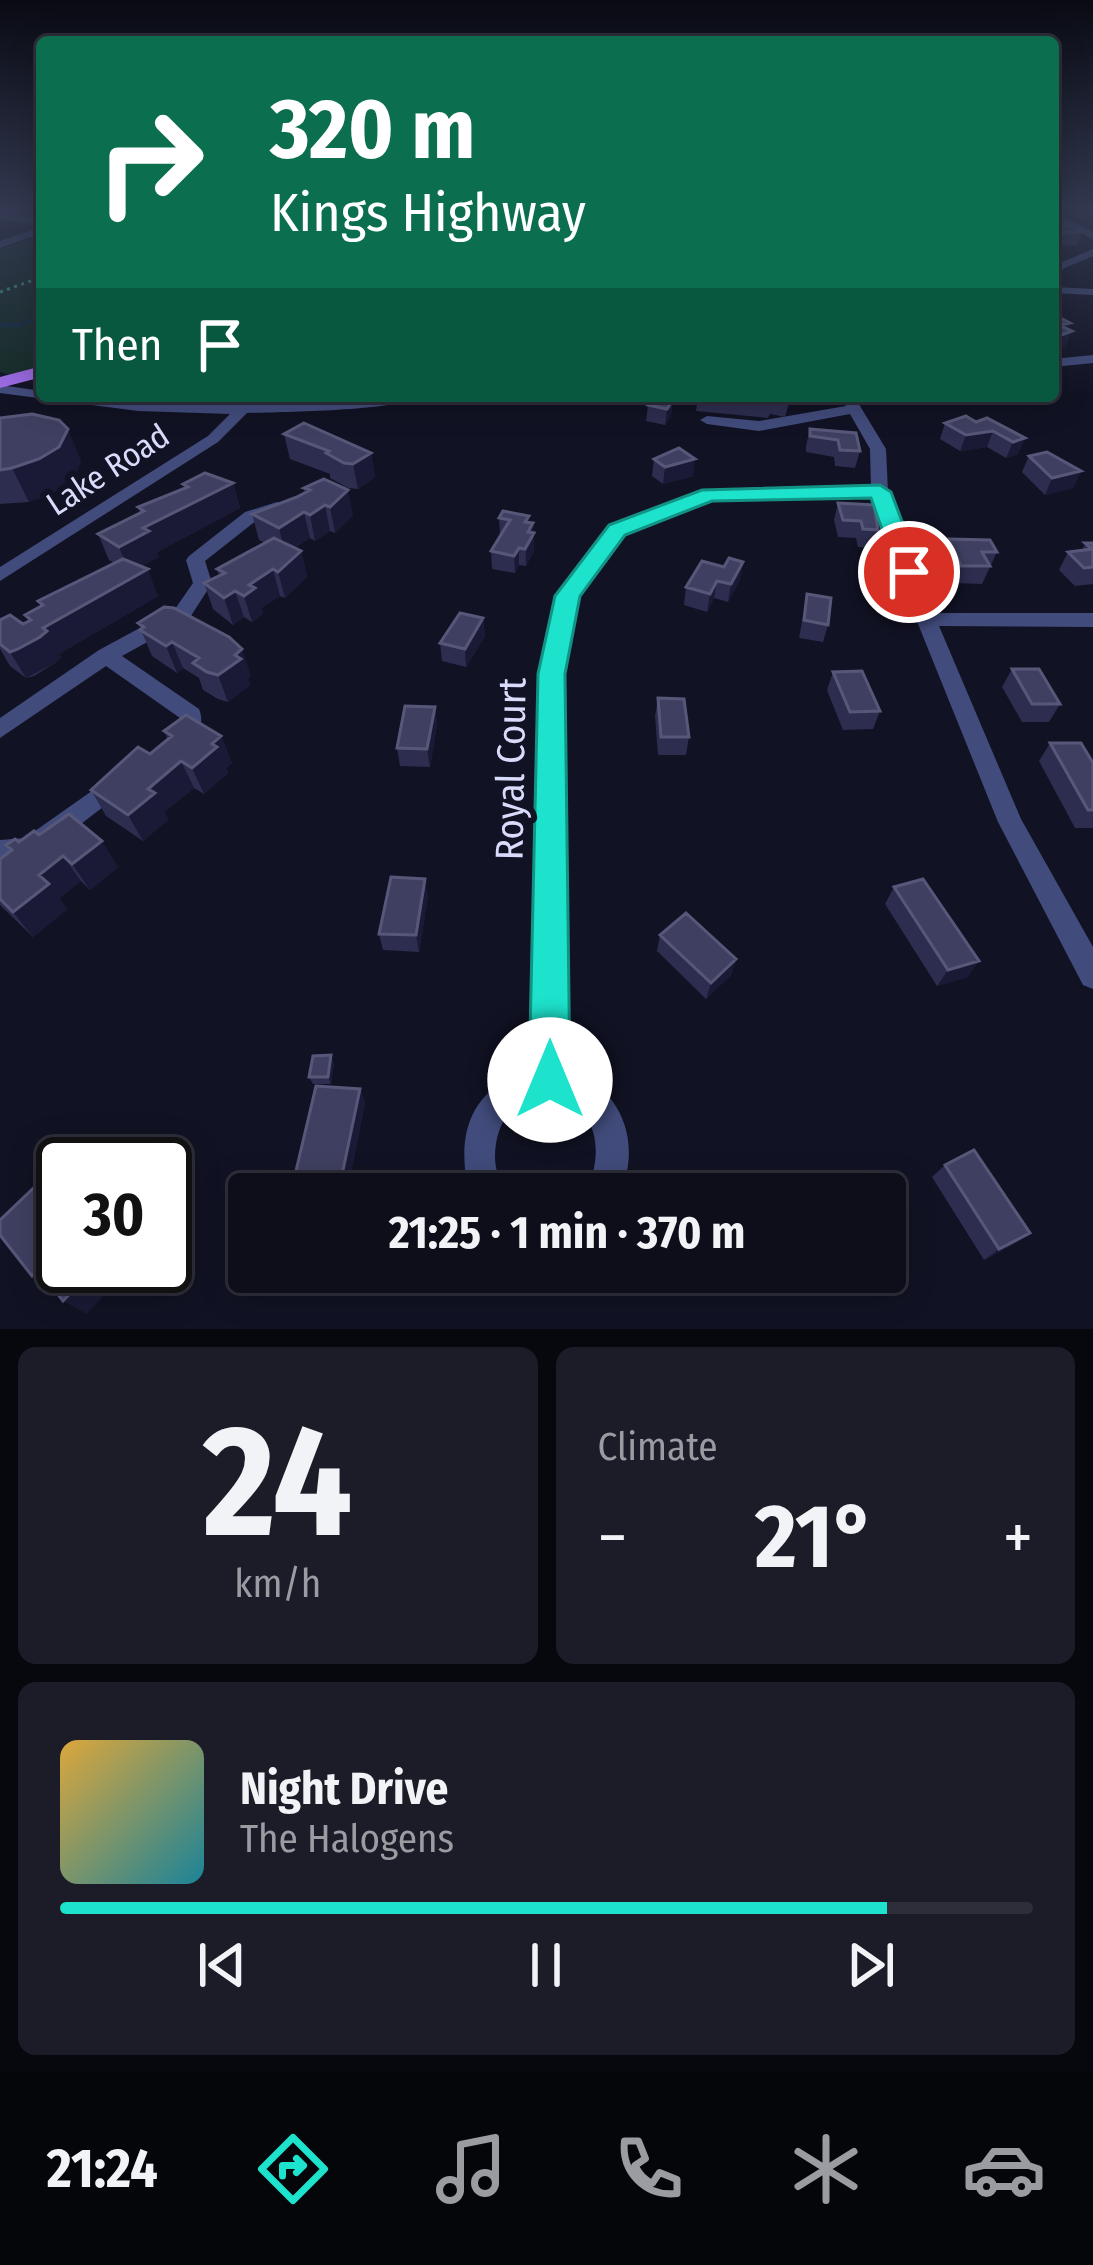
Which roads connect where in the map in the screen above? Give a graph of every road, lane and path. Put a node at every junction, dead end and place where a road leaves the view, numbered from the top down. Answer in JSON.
{"nodes":[{"id":1,"x":36,"y":279,"type":"edge"},
{"id":2,"x":1059,"y":290,"type":"edge"},
{"id":3,"x":0,"y":292,"type":"edge"},
{"id":4,"x":1093,"y":292,"type":"edge"},
{"id":5,"x":1093,"y":359,"type":"edge"},
{"id":6,"x":1059,"y":362,"type":"edge"},
{"id":7,"x":36,"y":373,"type":"edge"},
{"id":8,"x":0,"y":386,"type":"edge"},
{"id":9,"x":36,"y":394,"type":"edge"},
{"id":10,"x":97,"y":402,"type":"edge"},
{"id":11,"x":341,"y":402,"type":"edge"},
{"id":12,"x":851,"y":403,"type":"edge"},
{"id":13,"x":242,"y":410,"type":"junction"},
{"id":14,"x":707,"y":420,"type":"dead end"},
{"id":15,"x":880,"y":492,"type":"junction"},
{"id":16,"x":296,"y":502,"type":"edge"},
{"id":17,"x":0,"y":575,"type":"edge"},
{"id":18,"x":926,"y":619,"type":"junction"},
{"id":19,"x":1093,"y":620,"type":"edge"},
{"id":20,"x":106,"y":655,"type":"junction"},
{"id":21,"x":0,"y":730,"type":"edge"},
{"id":22,"x":0,"y":850,"type":"edge"},
{"id":23,"x":1093,"y":975,"type":"edge"},
{"id":24,"x":550,"y":1080,"type":"junction"},
{"id":25,"x":480,"y":1173,"type":"edge"},
{"id":26,"x":609,"y":1173,"type":"edge"}],
"edges":[{"from":1,"to":3,"type":"path"},
{"from":2,"to":4,"type":"street"},
{"from":5,"to":6,"type":"street"},
{"from":7,"to":8,"type":"main road"},
{"from":8,"to":9,"type":"street"},
{"from":10,"to":13,"type":"street"},
{"from":11,"to":13,"type":"street"},
{"from":12,"to":14,"type":"street"},
{"from":12,"to":15,"type":"street"},
{"from":13,"to":17,"type":"street","name":"Lake Road"},
{"from":15,"to":18,"type":"street"},
{"from":15,"to":24,"type":"street","name":"Royal Court"},
{"from":16,"to":20,"type":"street"},
{"from":18,"to":19,"type":"street"},
{"from":18,"to":23,"type":"street"},
{"from":20,"to":21,"type":"street"},
{"from":20,"to":22,"type":"street"},
{"from":24,"to":25,"type":"street"},
{"from":24,"to":26,"type":"street"}]}
